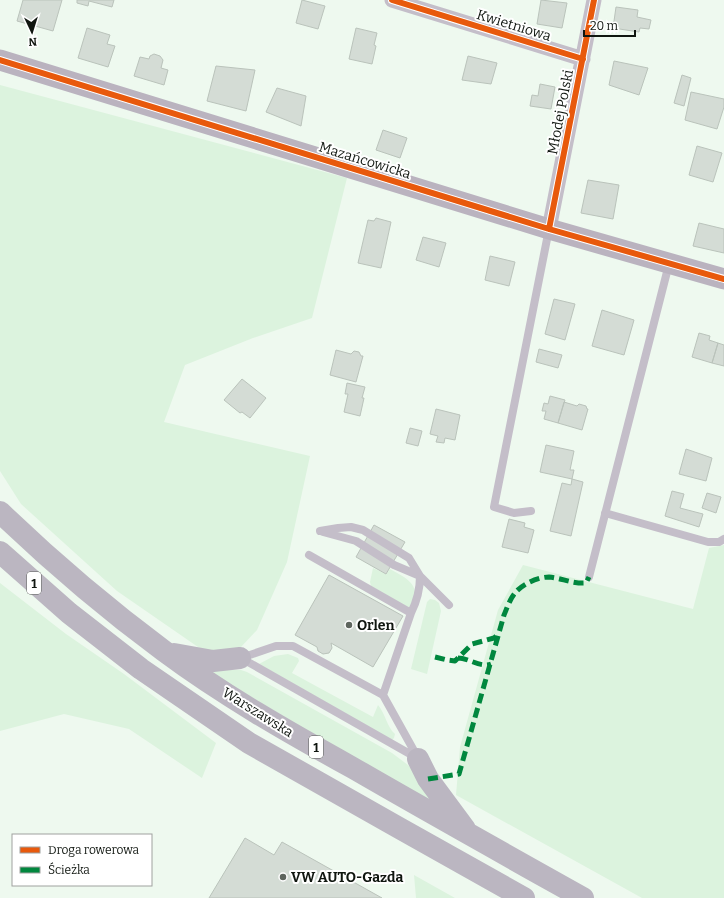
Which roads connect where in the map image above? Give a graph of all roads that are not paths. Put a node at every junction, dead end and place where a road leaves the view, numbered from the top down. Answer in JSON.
{"nodes":[{"id":1,"x":392,"y":0,"type":"edge"},
{"id":2,"x":594,"y":0,"type":"edge"},
{"id":3,"x":583,"y":59,"type":"junction"},
{"id":4,"x":0,"y":60,"type":"edge"},
{"id":5,"x":549,"y":229,"type":"junction"},
{"id":6,"x":669,"y":264,"type":"junction"},
{"id":7,"x":724,"y":279,"type":"edge"},
{"id":8,"x":530,"y":511,"type":"dead end"},
{"id":9,"x":0,"y":512,"type":"edge"},
{"id":10,"x":605,"y":513,"type":"junction"},
{"id":11,"x":724,"y":539,"type":"edge"},
{"id":12,"x":0,"y":552,"type":"edge"},
{"id":13,"x":308,"y":555,"type":"dead end"},
{"id":14,"x":420,"y":576,"type":"junction"},
{"id":15,"x":589,"y":576,"type":"dead end"},
{"id":16,"x":449,"y":605,"type":"dead end"},
{"id":17,"x":412,"y":614,"type":"junction"},
{"id":18,"x":165,"y":652,"type":"junction"},
{"id":19,"x":240,"y":658,"type":"junction"},
{"id":20,"x":383,"y":695,"type":"junction"},
{"id":21,"x":418,"y":759,"type":"junction"},
{"id":22,"x":471,"y":836,"type":"junction"},
{"id":23,"x":524,"y":898,"type":"edge"},
{"id":24,"x":583,"y":898,"type":"edge"}],
"edges":[{"from":1,"to":3,"type":"street","name":"Kwietniowa"},
{"from":2,"to":3,"type":"street","name":"Młodej Polski"},
{"from":3,"to":5,"type":"street","name":"Młodej Polski"},
{"from":4,"to":5,"type":"street","name":"Mazańcowicka"},
{"from":5,"to":6,"type":"street","name":"Mazańcowicka"},
{"from":5,"to":8,"type":"lane"},
{"from":6,"to":7,"type":"street","name":"Mazańcowicka"},
{"from":6,"to":10,"type":"lane"},
{"from":9,"to":18,"type":"main road","name":"Warszawska","number":"1"},
{"from":10,"to":11,"type":"lane"},
{"from":10,"to":15,"type":"lane"},
{"from":12,"to":23,"type":"main road","number":"1"},
{"from":13,"to":17,"type":"lane"},
{"from":14,"to":14,"type":"lane"},
{"from":14,"to":16,"type":"lane"},
{"from":14,"to":17,"type":"lane"},
{"from":17,"to":20,"type":"lane"},
{"from":18,"to":19,"type":"main road"},
{"from":18,"to":22,"type":"main road","name":"Warszawska","number":"1"},
{"from":19,"to":20,"type":"lane"},
{"from":19,"to":21,"type":"lane"},
{"from":20,"to":21,"type":"lane"},
{"from":21,"to":22,"type":"main road"},
{"from":22,"to":24,"type":"main road","name":"Warszawska","number":"1"}]}
